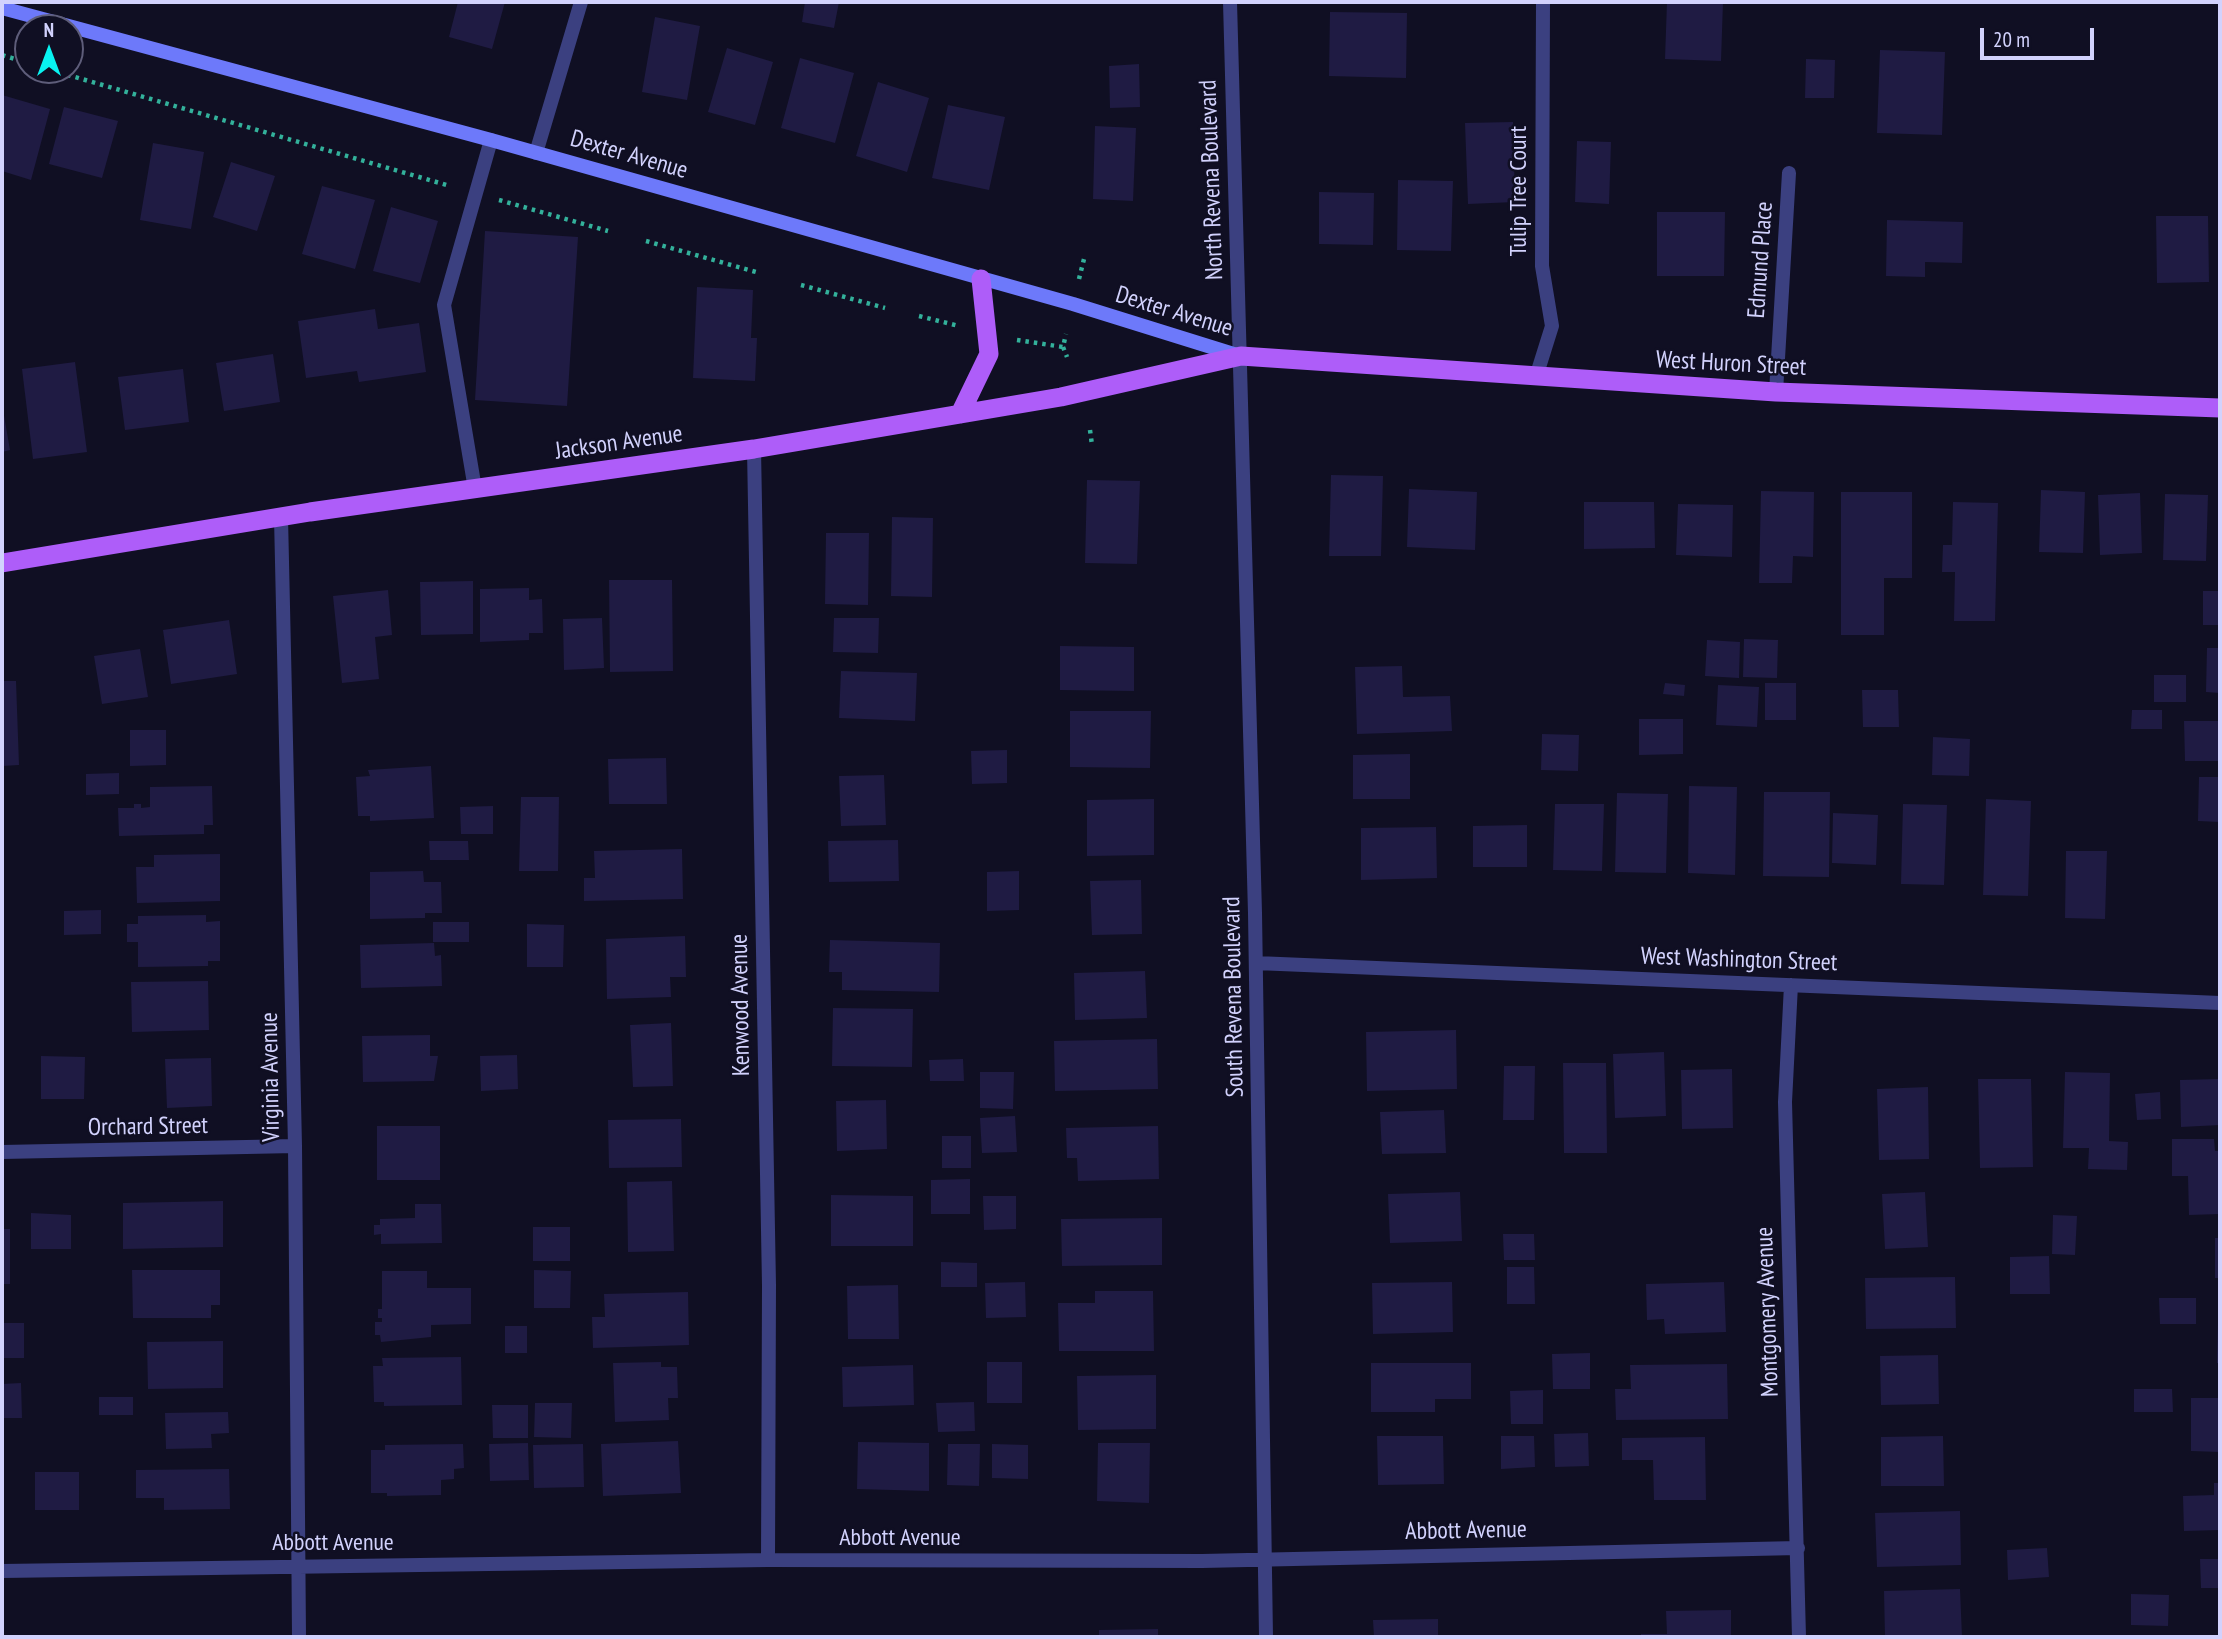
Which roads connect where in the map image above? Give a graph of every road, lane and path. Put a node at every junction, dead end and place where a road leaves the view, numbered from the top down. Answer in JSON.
{"nodes":[{"id":1,"x":581,"y":2,"type":"edge"},
{"id":2,"x":1230,"y":2,"type":"edge"},
{"id":3,"x":1543,"y":2,"type":"edge"},
{"id":4,"x":2,"y":8,"type":"edge"},
{"id":5,"x":84,"y":80,"type":"edge"},
{"id":6,"x":491,"y":140,"type":"junction"},
{"id":7,"x":536,"y":153,"type":"junction"},
{"id":8,"x":1789,"y":173,"type":"dead end"},
{"id":9,"x":475,"y":193,"type":"junction"},
{"id":10,"x":608,"y":231,"type":"dead end"},
{"id":11,"x":646,"y":241,"type":"dead end"},
{"id":12,"x":1084,"y":259,"type":"dead end"},
{"id":13,"x":757,"y":272,"type":"dead end"},
{"id":14,"x":981,"y":279,"type":"junction"},
{"id":15,"x":1079,"y":279,"type":"dead end"},
{"id":16,"x":801,"y":285,"type":"dead end"},
{"id":17,"x":885,"y":308,"type":"dead end"},
{"id":18,"x":919,"y":316,"type":"dead end"},
{"id":19,"x":968,"y":328,"type":"dead end"},
{"id":20,"x":1066,"y":334,"type":"dead end"},
{"id":21,"x":1013,"y":339,"type":"dead end"},
{"id":22,"x":1063,"y":347,"type":"junction"},
{"id":23,"x":1241,"y":356,"type":"junction"},
{"id":24,"x":1067,"y":357,"type":"dead end"},
{"id":25,"x":1536,"y":377,"type":"junction"},
{"id":26,"x":1776,"y":392,"type":"junction"},
{"id":27,"x":2220,"y":408,"type":"edge"},
{"id":28,"x":960,"y":414,"type":"junction"},
{"id":29,"x":1090,"y":430,"type":"dead end"},
{"id":30,"x":1092,"y":445,"type":"dead end"},
{"id":31,"x":754,"y":449,"type":"junction"},
{"id":32,"x":475,"y":489,"type":"junction"},
{"id":33,"x":281,"y":517,"type":"junction"},
{"id":34,"x":2,"y":563,"type":"edge"},
{"id":35,"x":1256,"y":963,"type":"junction"},
{"id":36,"x":1791,"y":985,"type":"junction"},
{"id":37,"x":2220,"y":1003,"type":"edge"},
{"id":38,"x":295,"y":1146,"type":"junction"},
{"id":39,"x":2,"y":1152,"type":"edge"},
{"id":40,"x":1798,"y":1548,"type":"junction"},
{"id":41,"x":1265,"y":1558,"type":"junction"},
{"id":42,"x":768,"y":1560,"type":"junction"},
{"id":43,"x":299,"y":1567,"type":"junction"},
{"id":44,"x":2,"y":1571,"type":"edge"},
{"id":45,"x":299,"y":1637,"type":"edge"},
{"id":46,"x":1266,"y":1637,"type":"edge"},
{"id":47,"x":1799,"y":1637,"type":"edge"}],
"edges":[{"from":1,"to":7,"type":"street"},
{"from":2,"to":23,"type":"street","name":"North Revena Boulevard"},
{"from":3,"to":25,"type":"street","name":"Tulip Tree Court"},
{"from":4,"to":6,"type":"main road","name":"Dexter Avenue"},
{"from":5,"to":9,"type":"path"},
{"from":6,"to":7,"type":"main road","name":"Dexter Avenue"},
{"from":6,"to":9,"type":"street"},
{"from":7,"to":14,"type":"main road","name":"Dexter Avenue"},
{"from":8,"to":26,"type":"street","name":"Edmund Place"},
{"from":9,"to":10,"type":"path"},
{"from":9,"to":32,"type":"street"},
{"from":11,"to":13,"type":"path"},
{"from":12,"to":15,"type":"path"},
{"from":14,"to":23,"type":"main road","name":"Dexter Avenue"},
{"from":14,"to":28,"type":"main road"},
{"from":16,"to":17,"type":"path"},
{"from":18,"to":19,"type":"path"},
{"from":20,"to":22,"type":"path"},
{"from":21,"to":22,"type":"path"},
{"from":22,"to":24,"type":"path"},
{"from":23,"to":25,"type":"main road","name":"West Huron Street"},
{"from":23,"to":28,"type":"main road","name":"Jackson Avenue"},
{"from":23,"to":35,"type":"street","name":"South Revena Boulevard"},
{"from":25,"to":26,"type":"main road","name":"West Huron Street"},
{"from":26,"to":27,"type":"main road","name":"West Huron Street"},
{"from":28,"to":31,"type":"main road","name":"Jackson Avenue"},
{"from":29,"to":30,"type":"path"},
{"from":31,"to":32,"type":"main road","name":"Jackson Avenue"},
{"from":31,"to":42,"type":"street","name":"Kenwood Avenue"},
{"from":32,"to":33,"type":"main road","name":"Jackson Avenue"},
{"from":33,"to":34,"type":"main road","name":"Jackson Avenue"},
{"from":33,"to":38,"type":"street","name":"Virginia Avenue"},
{"from":35,"to":36,"type":"street","name":"West Washington Street"},
{"from":35,"to":41,"type":"street","name":"South Revena Boulevard"},
{"from":36,"to":37,"type":"street","name":"West Washington Street"},
{"from":36,"to":40,"type":"street","name":"Montgomery Avenue"},
{"from":38,"to":39,"type":"street","name":"Orchard Street"},
{"from":38,"to":43,"type":"street","name":"Virginia Avenue"},
{"from":40,"to":41,"type":"street","name":"Abbott Avenue"},
{"from":40,"to":47,"type":"street","name":"Montgomery Avenue"},
{"from":41,"to":42,"type":"street","name":"Abbott Avenue"},
{"from":41,"to":46,"type":"street","name":"South Revena Boulevard"},
{"from":42,"to":43,"type":"street","name":"Abbott Avenue"},
{"from":43,"to":44,"type":"street","name":"Abbott Avenue"},
{"from":43,"to":45,"type":"street","name":"Virginia Avenue"}]}
